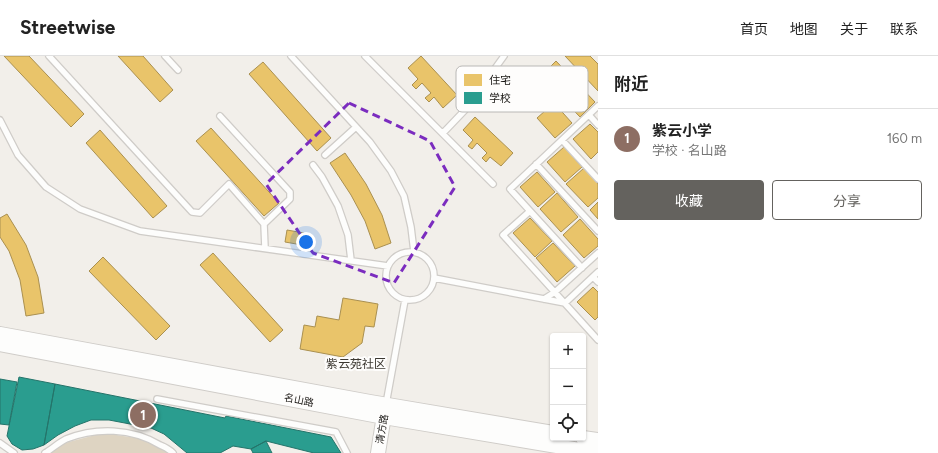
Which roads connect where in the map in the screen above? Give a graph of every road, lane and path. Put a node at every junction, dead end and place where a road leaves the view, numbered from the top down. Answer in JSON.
{"nodes":[{"id":1,"x":49,"y":56,"type":"edge"},
{"id":2,"x":165,"y":56,"type":"edge"},
{"id":3,"x":291,"y":56,"type":"edge"},
{"id":4,"x":365,"y":56,"type":"edge"},
{"id":5,"x":504,"y":56,"type":"edge"},
{"id":6,"x":497,"y":66,"type":"edge"},
{"id":7,"x":178,"y":70,"type":"dead end"},
{"id":8,"x":598,"y":106,"type":"edge"},
{"id":9,"x":463,"y":112,"type":"edge"},
{"id":10,"x":589,"y":115,"type":"junction"},
{"id":11,"x":220,"y":116,"type":"dead end"},
{"id":12,"x":0,"y":120,"type":"edge"},
{"id":13,"x":598,"y":125,"type":"edge"},
{"id":14,"x":356,"y":127,"type":"junction"},
{"id":15,"x":443,"y":133,"type":"junction"},
{"id":16,"x":562,"y":140,"type":"junction"},
{"id":17,"x":325,"y":155,"type":"dead end"},
{"id":18,"x":536,"y":164,"type":"junction"},
{"id":19,"x":313,"y":165,"type":"dead end"},
{"id":20,"x":598,"y":179,"type":"edge"},
{"id":21,"x":493,"y":184,"type":"dead end"},
{"id":22,"x":530,"y":211,"type":"junction"},
{"id":23,"x":264,"y":224,"type":"junction"},
{"id":24,"x":598,"y":230,"type":"edge"},
{"id":25,"x":265,"y":248,"type":"junction"},
{"id":26,"x":414,"y":252,"type":"junction"},
{"id":27,"x":598,"y":253,"type":"edge"},
{"id":28,"x":351,"y":260,"type":"junction"},
{"id":29,"x":388,"y":266,"type":"junction"},
{"id":30,"x":582,"y":268,"type":"junction"},
{"id":31,"x":598,"y":272,"type":"edge"},
{"id":32,"x":593,"y":277,"type":"junction"},
{"id":33,"x":434,"y":278,"type":"junction"},
{"id":34,"x":598,"y":282,"type":"edge"},
{"id":35,"x":555,"y":292,"type":"junction"},
{"id":36,"x":544,"y":299,"type":"junction"},
{"id":37,"x":405,"y":300,"type":"junction"},
{"id":38,"x":565,"y":303,"type":"junction"},
{"id":39,"x":0,"y":334,"type":"edge"},
{"id":40,"x":598,"y":340,"type":"edge"},
{"id":41,"x":0,"y":344,"type":"edge"},
{"id":42,"x":157,"y":399,"type":"dead end"},
{"id":43,"x":385,"y":410,"type":"junction"},
{"id":44,"x":550,"y":433,"type":"edge"},
{"id":45,"x":586,"y":438,"type":"edge"},
{"id":46,"x":598,"y":440,"type":"edge"},
{"id":47,"x":0,"y":443,"type":"edge"},
{"id":48,"x":14,"y":453,"type":"edge"},
{"id":49,"x":45,"y":453,"type":"edge"},
{"id":50,"x":173,"y":453,"type":"edge"},
{"id":51,"x":348,"y":453,"type":"edge"},
{"id":52,"x":378,"y":453,"type":"edge"},
{"id":53,"x":598,"y":453,"type":"edge"}],
"edges":[{"from":1,"to":23,"type":"lane"},
{"from":2,"to":7,"type":"lane"},
{"from":3,"to":14,"type":"lane"},
{"from":4,"to":15,"type":"lane"},
{"from":5,"to":6,"type":"lane"},
{"from":8,"to":10,"type":"lane"},
{"from":9,"to":15,"type":"lane"},
{"from":10,"to":13,"type":"lane"},
{"from":10,"to":16,"type":"lane"},
{"from":11,"to":23,"type":"lane"},
{"from":12,"to":25,"type":"lane"},
{"from":14,"to":17,"type":"lane"},
{"from":14,"to":26,"type":"lane"},
{"from":15,"to":21,"type":"lane"},
{"from":16,"to":18,"type":"lane"},
{"from":16,"to":20,"type":"lane"},
{"from":18,"to":22,"type":"lane"},
{"from":18,"to":24,"type":"lane"},
{"from":19,"to":28,"type":"lane"},
{"from":22,"to":30,"type":"lane"},
{"from":22,"to":35,"type":"lane"},
{"from":23,"to":25,"type":"lane"},
{"from":25,"to":28,"type":"lane"},
{"from":26,"to":29,"type":"lane"},
{"from":26,"to":33,"type":"lane"},
{"from":27,"to":30,"type":"lane"},
{"from":28,"to":29,"type":"lane"},
{"from":29,"to":37,"type":"lane"},
{"from":30,"to":35,"type":"lane"},
{"from":31,"to":32,"type":"lane"},
{"from":32,"to":34,"type":"lane"},
{"from":32,"to":38,"type":"lane"},
{"from":33,"to":36,"type":"lane"},
{"from":33,"to":37,"type":"lane"},
{"from":35,"to":36,"type":"lane"},
{"from":35,"to":38,"type":"lane"},
{"from":36,"to":38,"type":"lane"},
{"from":37,"to":43,"type":"lane"},
{"from":38,"to":40,"type":"lane"},
{"from":39,"to":43,"type":"street","name":"名山路"},
{"from":41,"to":43,"type":"street","name":"名山路"},
{"from":42,"to":51,"type":"lane"},
{"from":43,"to":44,"type":"street","name":"名山路"},
{"from":43,"to":52,"type":"street","name":"清方路"},
{"from":43,"to":53,"type":"street","name":"名山路"},
{"from":45,"to":46,"type":"street"},
{"from":47,"to":48,"type":"lane"},
{"from":49,"to":50,"type":"lane"}]}
